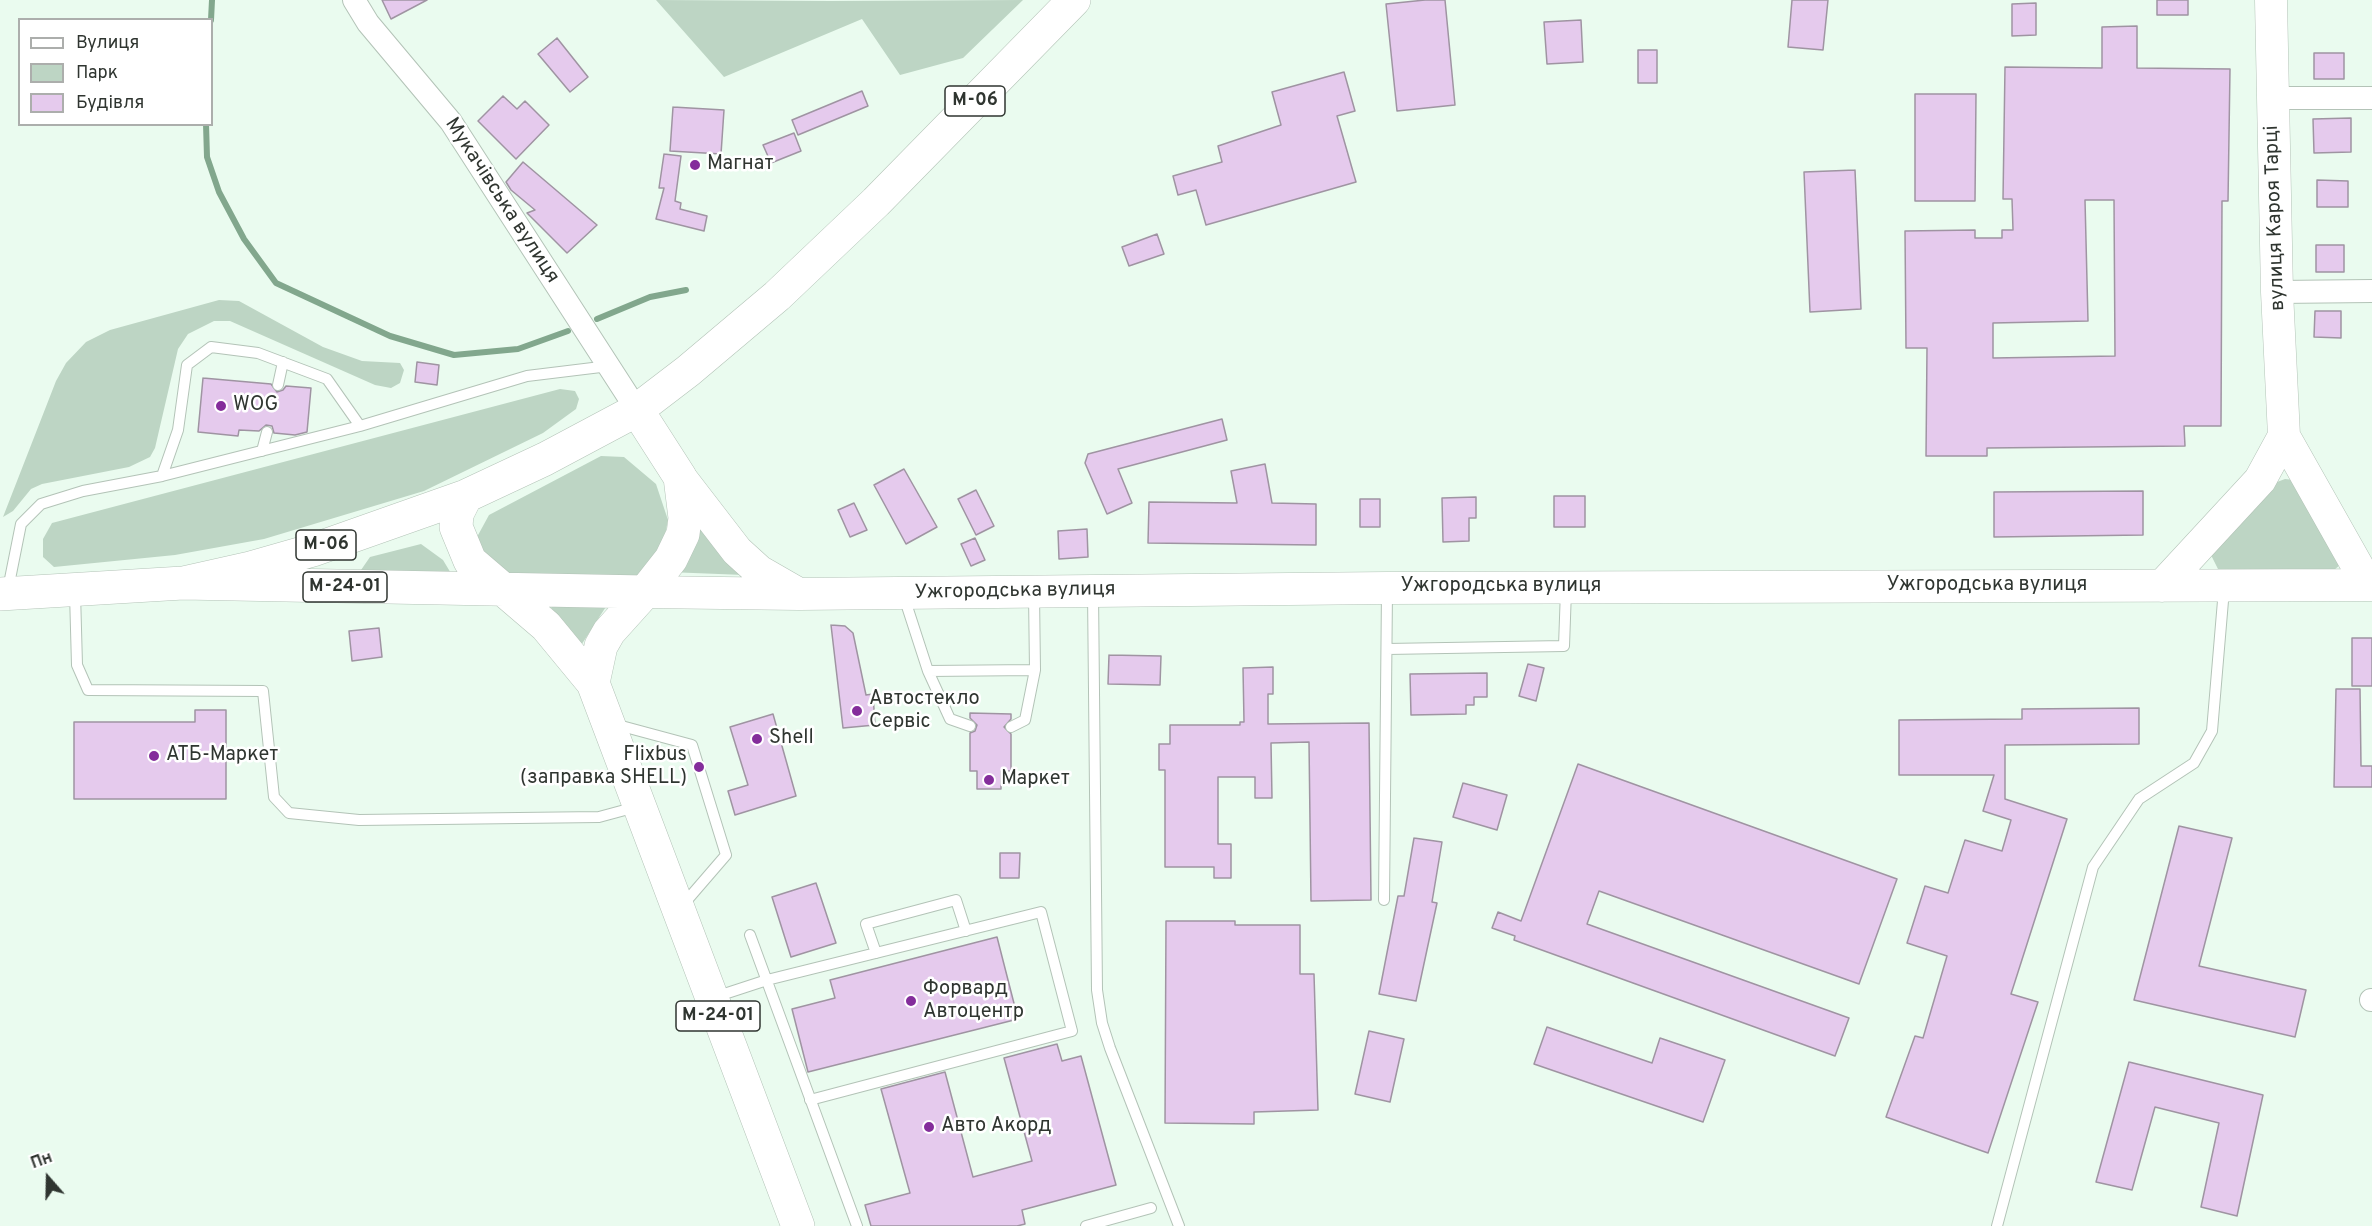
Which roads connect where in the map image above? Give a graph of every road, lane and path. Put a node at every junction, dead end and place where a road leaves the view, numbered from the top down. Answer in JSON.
{"nodes":[{"id":1,"x":354,"y":0,"type":"edge"},
{"id":2,"x":1074,"y":0,"type":"edge"},
{"id":3,"x":2271,"y":0,"type":"edge"},
{"id":4,"x":2272,"y":98,"type":"junction"},
{"id":5,"x":2372,"y":98,"type":"edge"},
{"id":6,"x":2372,"y":291,"type":"edge"},
{"id":7,"x":2277,"y":292,"type":"junction"},
{"id":8,"x":283,"y":362,"type":"junction"},
{"id":9,"x":609,"y":366,"type":"junction"},
{"id":10,"x":278,"y":385,"type":"dead end"},
{"id":11,"x":637,"y":410,"type":"junction"},
{"id":12,"x":360,"y":426,"type":"junction"},
{"id":13,"x":267,"y":432,"type":"dead end"},
{"id":14,"x":2284,"y":436,"type":"junction"},
{"id":15,"x":262,"y":451,"type":"junction"},
{"id":16,"x":162,"y":476,"type":"junction"},
{"id":17,"x":680,"y":477,"type":"junction"},
{"id":18,"x":466,"y":496,"type":"junction"},
{"id":19,"x":183,"y":583,"type":"junction"},
{"id":20,"x":2370,"y":585,"type":"edge"},
{"id":21,"x":2162,"y":586,"type":"junction"},
{"id":22,"x":2224,"y":586,"type":"junction"},
{"id":23,"x":1566,"y":587,"type":"junction"},
{"id":24,"x":1387,"y":588,"type":"junction"},
{"id":25,"x":75,"y":590,"type":"junction"},
{"id":26,"x":507,"y":591,"type":"junction"},
{"id":27,"x":645,"y":592,"type":"junction"},
{"id":28,"x":1093,"y":592,"type":"junction"},
{"id":29,"x":1034,"y":593,"type":"junction"},
{"id":30,"x":3,"y":594,"type":"edge"},
{"id":31,"x":799,"y":594,"type":"junction"},
{"id":32,"x":903,"y":594,"type":"junction"},
{"id":33,"x":1387,"y":649,"type":"junction"},
{"id":34,"x":1035,"y":670,"type":"junction"},
{"id":35,"x":928,"y":671,"type":"junction"},
{"id":36,"x":593,"y":683,"type":"junction"},
{"id":37,"x":607,"y":722,"type":"junction"},
{"id":38,"x":970,"y":726,"type":"dead end"},
{"id":39,"x":1011,"y":727,"type":"dead end"},
{"id":40,"x":639,"y":806,"type":"junction"},
{"id":41,"x":1384,"y":900,"type":"dead end"},
{"id":42,"x":678,"y":910,"type":"junction"},
{"id":43,"x":966,"y":931,"type":"junction"},
{"id":44,"x":750,"y":935,"type":"dead end"},
{"id":45,"x":876,"y":953,"type":"junction"},
{"id":46,"x":767,"y":980,"type":"junction"},
{"id":47,"x":711,"y":998,"type":"junction"},
{"id":48,"x":810,"y":1100,"type":"junction"},
{"id":49,"x":1150,"y":1208,"type":"dead end"},
{"id":50,"x":798,"y":1226,"type":"edge"},
{"id":51,"x":857,"y":1226,"type":"edge"},
{"id":52,"x":1086,"y":1226,"type":"edge"},
{"id":53,"x":1179,"y":1226,"type":"edge"},
{"id":54,"x":1997,"y":1226,"type":"edge"}],
"edges":[{"from":1,"to":9,"type":"street","name":"Мукачівська вулиця"},
{"from":2,"to":11,"type":"highway","number":"М-06"},
{"from":3,"to":4,"type":"main road","name":"вулиця Кароя Тарці"},
{"from":4,"to":5,"type":"street"},
{"from":4,"to":7,"type":"main road","name":"вулиця Кароя Тарці"},
{"from":6,"to":7,"type":"street"},
{"from":7,"to":14,"type":"main road","name":"вулиця Кароя Тарці"},
{"from":8,"to":10,"type":"lane"},
{"from":8,"to":12,"type":"lane"},
{"from":8,"to":16,"type":"lane"},
{"from":9,"to":11,"type":"street","name":"Мукачівська вулиця"},
{"from":9,"to":12,"type":"lane"},
{"from":11,"to":17,"type":"highway"},
{"from":11,"to":18,"type":"highway","number":"М-06"},
{"from":12,"to":15,"type":"lane"},
{"from":13,"to":15,"type":"lane"},
{"from":14,"to":20,"type":"main road","name":"вулиця Кароя Тарці"},
{"from":14,"to":21,"type":"main road"},
{"from":15,"to":16,"type":"lane"},
{"from":16,"to":30,"type":"lane"},
{"from":17,"to":27,"type":"highway"},
{"from":17,"to":31,"type":"main road","name":"Ужгородська вулиця"},
{"from":18,"to":19,"type":"highway","number":"М-06"},
{"from":18,"to":26,"type":"highway","number":"М-24-01"},
{"from":19,"to":25,"type":"highway","number":"М-06"},
{"from":19,"to":26,"type":"highway","number":"М-24-01"},
{"from":20,"to":22,"type":"main road","name":"Ужгородська вулиця"},
{"from":21,"to":22,"type":"main road","name":"Ужгородська вулиця"},
{"from":21,"to":23,"type":"main road","name":"Ужгородська вулиця"},
{"from":22,"to":54,"type":"lane"},
{"from":23,"to":24,"type":"main road","name":"Ужгородська вулиця"},
{"from":23,"to":33,"type":"lane"},
{"from":24,"to":28,"type":"main road","name":"Ужгородська вулиця"},
{"from":24,"to":33,"type":"lane"},
{"from":25,"to":30,"type":"highway","number":"М-06"},
{"from":25,"to":40,"type":"lane"},
{"from":26,"to":27,"type":"highway"},
{"from":26,"to":36,"type":"highway","number":"М-24-01"},
{"from":27,"to":31,"type":"main road"},
{"from":27,"to":36,"type":"highway"},
{"from":28,"to":29,"type":"main road","name":"Ужгородська вулиця"},
{"from":28,"to":53,"type":"lane"},
{"from":29,"to":32,"type":"main road","name":"Ужгородська вулиця"},
{"from":29,"to":34,"type":"lane"},
{"from":31,"to":32,"type":"main road","name":"Ужгородська вулиця"},
{"from":32,"to":35,"type":"lane"},
{"from":33,"to":41,"type":"lane"},
{"from":34,"to":35,"type":"lane"},
{"from":34,"to":39,"type":"lane"},
{"from":35,"to":38,"type":"lane"},
{"from":36,"to":37,"type":"highway","number":"М-24-01"},
{"from":37,"to":40,"type":"highway","number":"М-24-01"},
{"from":37,"to":42,"type":"lane"},
{"from":40,"to":42,"type":"highway","number":"М-24-01"},
{"from":42,"to":47,"type":"highway","number":"М-24-01"},
{"from":43,"to":45,"type":"lane"},
{"from":43,"to":45,"type":"lane"},
{"from":43,"to":48,"type":"lane"},
{"from":44,"to":46,"type":"lane"},
{"from":45,"to":46,"type":"lane"},
{"from":46,"to":47,"type":"lane"},
{"from":46,"to":48,"type":"lane"},
{"from":47,"to":50,"type":"highway","number":"М-24-01"},
{"from":48,"to":51,"type":"lane"},
{"from":49,"to":52,"type":"lane"}]}
